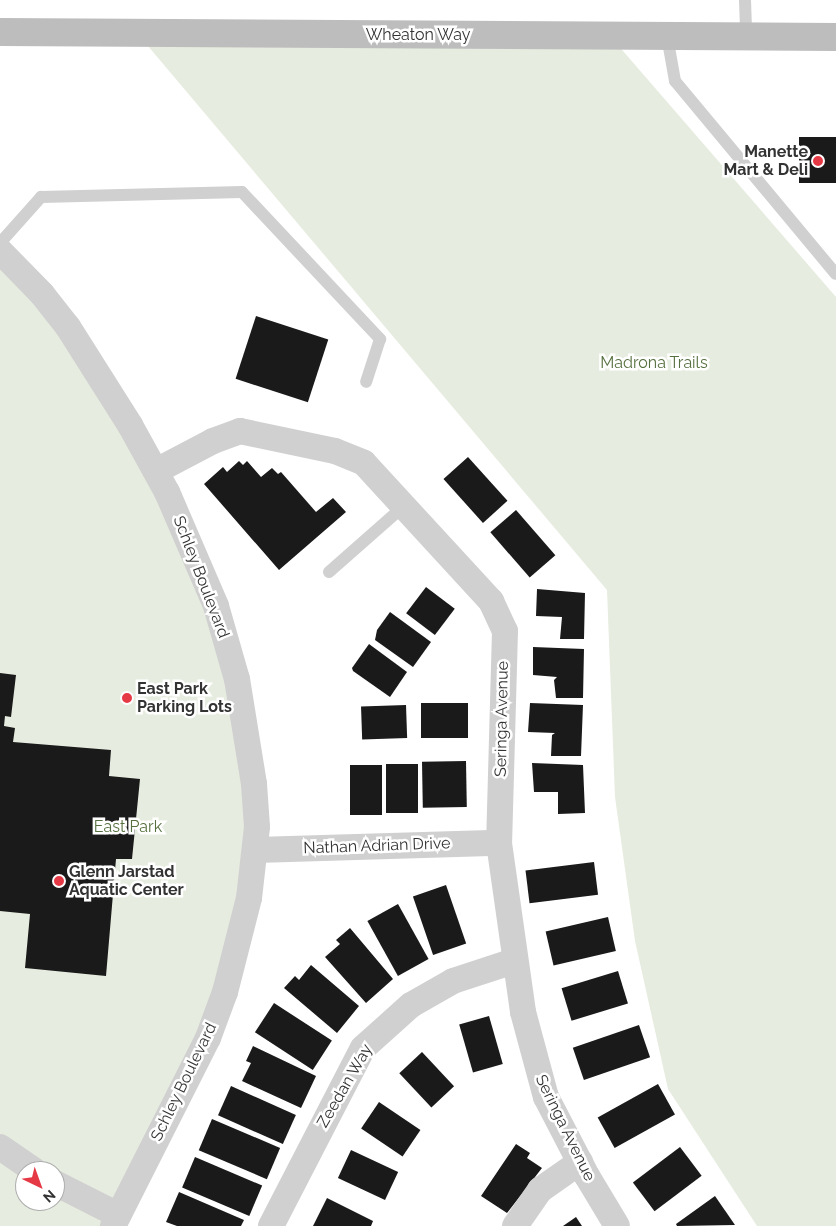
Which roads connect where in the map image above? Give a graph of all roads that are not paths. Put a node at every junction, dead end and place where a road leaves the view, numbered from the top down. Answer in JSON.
{"nodes":[{"id":1,"x":745,"y":0,"type":"edge"},
{"id":2,"x":0,"y":32,"type":"edge"},
{"id":3,"x":667,"y":36,"type":"junction"},
{"id":4,"x":746,"y":37,"type":"junction"},
{"id":5,"x":836,"y":37,"type":"edge"},
{"id":6,"x":0,"y":244,"type":"edge"},
{"id":7,"x":0,"y":251,"type":"edge"},
{"id":8,"x":836,"y":274,"type":"edge"},
{"id":9,"x":366,"y":382,"type":"dead end"},
{"id":10,"x":156,"y":471,"type":"junction"},
{"id":11,"x":405,"y":505,"type":"junction"},
{"id":12,"x":329,"y":572,"type":"dead end"},
{"id":13,"x":499,"y":843,"type":"junction"},
{"id":14,"x":256,"y":850,"type":"junction"},
{"id":15,"x":514,"y":961,"type":"junction"},
{"id":16,"x":0,"y":1147,"type":"edge"},
{"id":17,"x":20,"y":1161,"type":"edge"},
{"id":18,"x":580,"y":1162,"type":"junction"},
{"id":19,"x":65,"y":1189,"type":"edge"},
{"id":20,"x":116,"y":1221,"type":"edge"},
{"id":21,"x":271,"y":1226,"type":"edge"},
{"id":22,"x":515,"y":1226,"type":"edge"},
{"id":23,"x":617,"y":1226,"type":"edge"}],
"edges":[{"from":1,"to":4,"type":"lane"},
{"from":2,"to":3,"type":"main road","name":"Wheaton Way"},
{"from":3,"to":4,"type":"main road","name":"Wheaton Way"},
{"from":3,"to":8,"type":"lane"},
{"from":4,"to":5,"type":"main road","name":"Wheaton Way"},
{"from":6,"to":9,"type":"lane"},
{"from":7,"to":10,"type":"street","name":"Schley Boulevard"},
{"from":10,"to":11,"type":"street","name":"Seringa Avenue"},
{"from":10,"to":14,"type":"street","name":"Schley Boulevard"},
{"from":11,"to":12,"type":"lane"},
{"from":11,"to":13,"type":"street","name":"Seringa Avenue"},
{"from":13,"to":14,"type":"street","name":"Nathan Adrian Drive"},
{"from":13,"to":15,"type":"street","name":"Seringa Avenue"},
{"from":14,"to":20,"type":"street","name":"Schley Boulevard"},
{"from":15,"to":18,"type":"street","name":"Seringa Avenue"},
{"from":15,"to":21,"type":"street","name":"Zeedan Way"},
{"from":16,"to":17,"type":"street"},
{"from":18,"to":22,"type":"street"},
{"from":18,"to":23,"type":"street","name":"Seringa Avenue"},
{"from":19,"to":20,"type":"street"}]}
